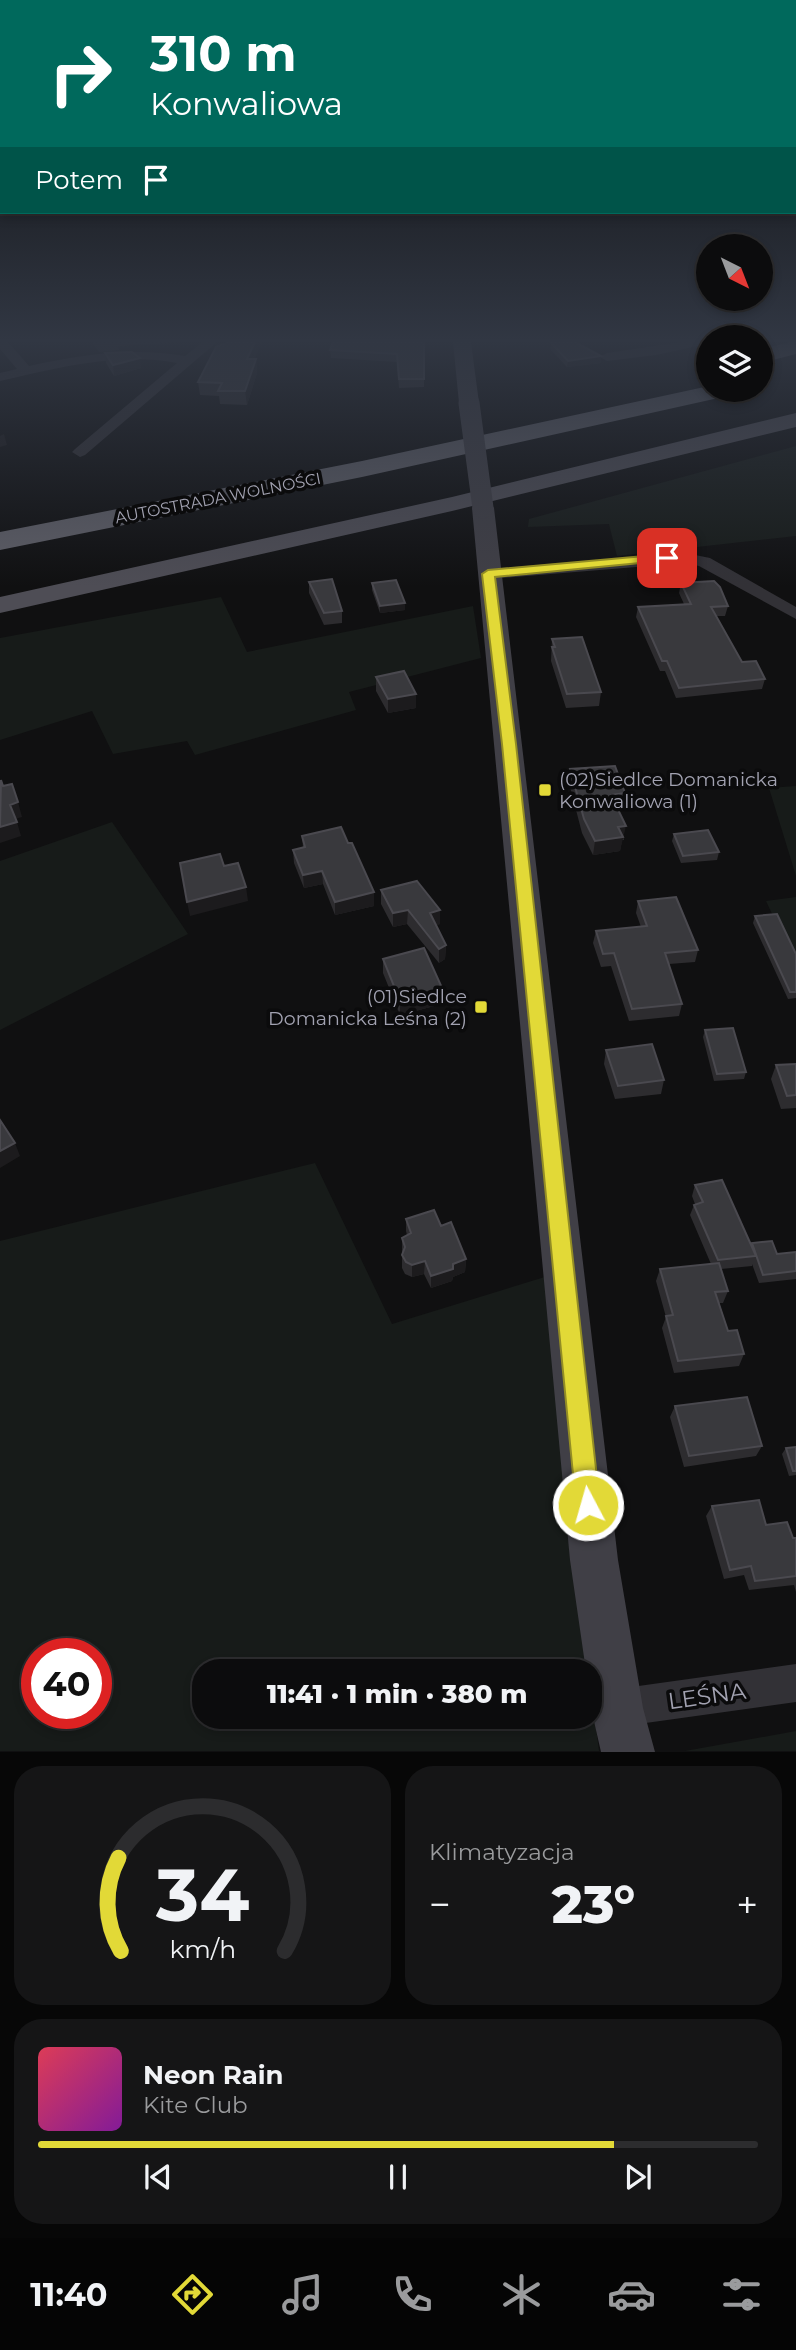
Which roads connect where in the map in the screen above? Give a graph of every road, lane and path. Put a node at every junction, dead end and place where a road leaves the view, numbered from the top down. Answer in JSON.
{"nodes":[{"id":1,"x":114,"y":424,"type":"edge"},
{"id":2,"x":461,"y":424,"type":"edge"},
{"id":3,"x":472,"y":424,"type":"edge"},
{"id":4,"x":578,"y":424,"type":"edge"},
{"id":5,"x":781,"y":424,"type":"edge"},
{"id":6,"x":80,"y":452,"type":"dead end"},
{"id":7,"x":0,"y":518,"type":"edge"},
{"id":8,"x":0,"y":541,"type":"edge"},
{"id":9,"x":488,"y":574,"type":"junction"},
{"id":10,"x":0,"y":605,"type":"edge"},
{"id":11,"x":796,"y":614,"type":"edge"},
{"id":12,"x":796,"y":1683,"type":"edge"},
{"id":13,"x":622,"y":1730,"type":"edge"}],
"edges":[{"from":1,"to":6,"type":"street"},
{"from":2,"to":7,"type":"highway","name":"AUTOSTRADA WOLNOŚCI"},
{"from":3,"to":9,"type":"street","bridge":true},
{"from":4,"to":8,"type":"highway","name":"AUTOSTRADA WOLNOŚCI"},
{"from":5,"to":10,"type":"main road"},
{"from":9,"to":11,"type":"street"},
{"from":9,"to":13,"type":"street"},
{"from":12,"to":13,"type":"street","name":"LEŚNA"}]}
